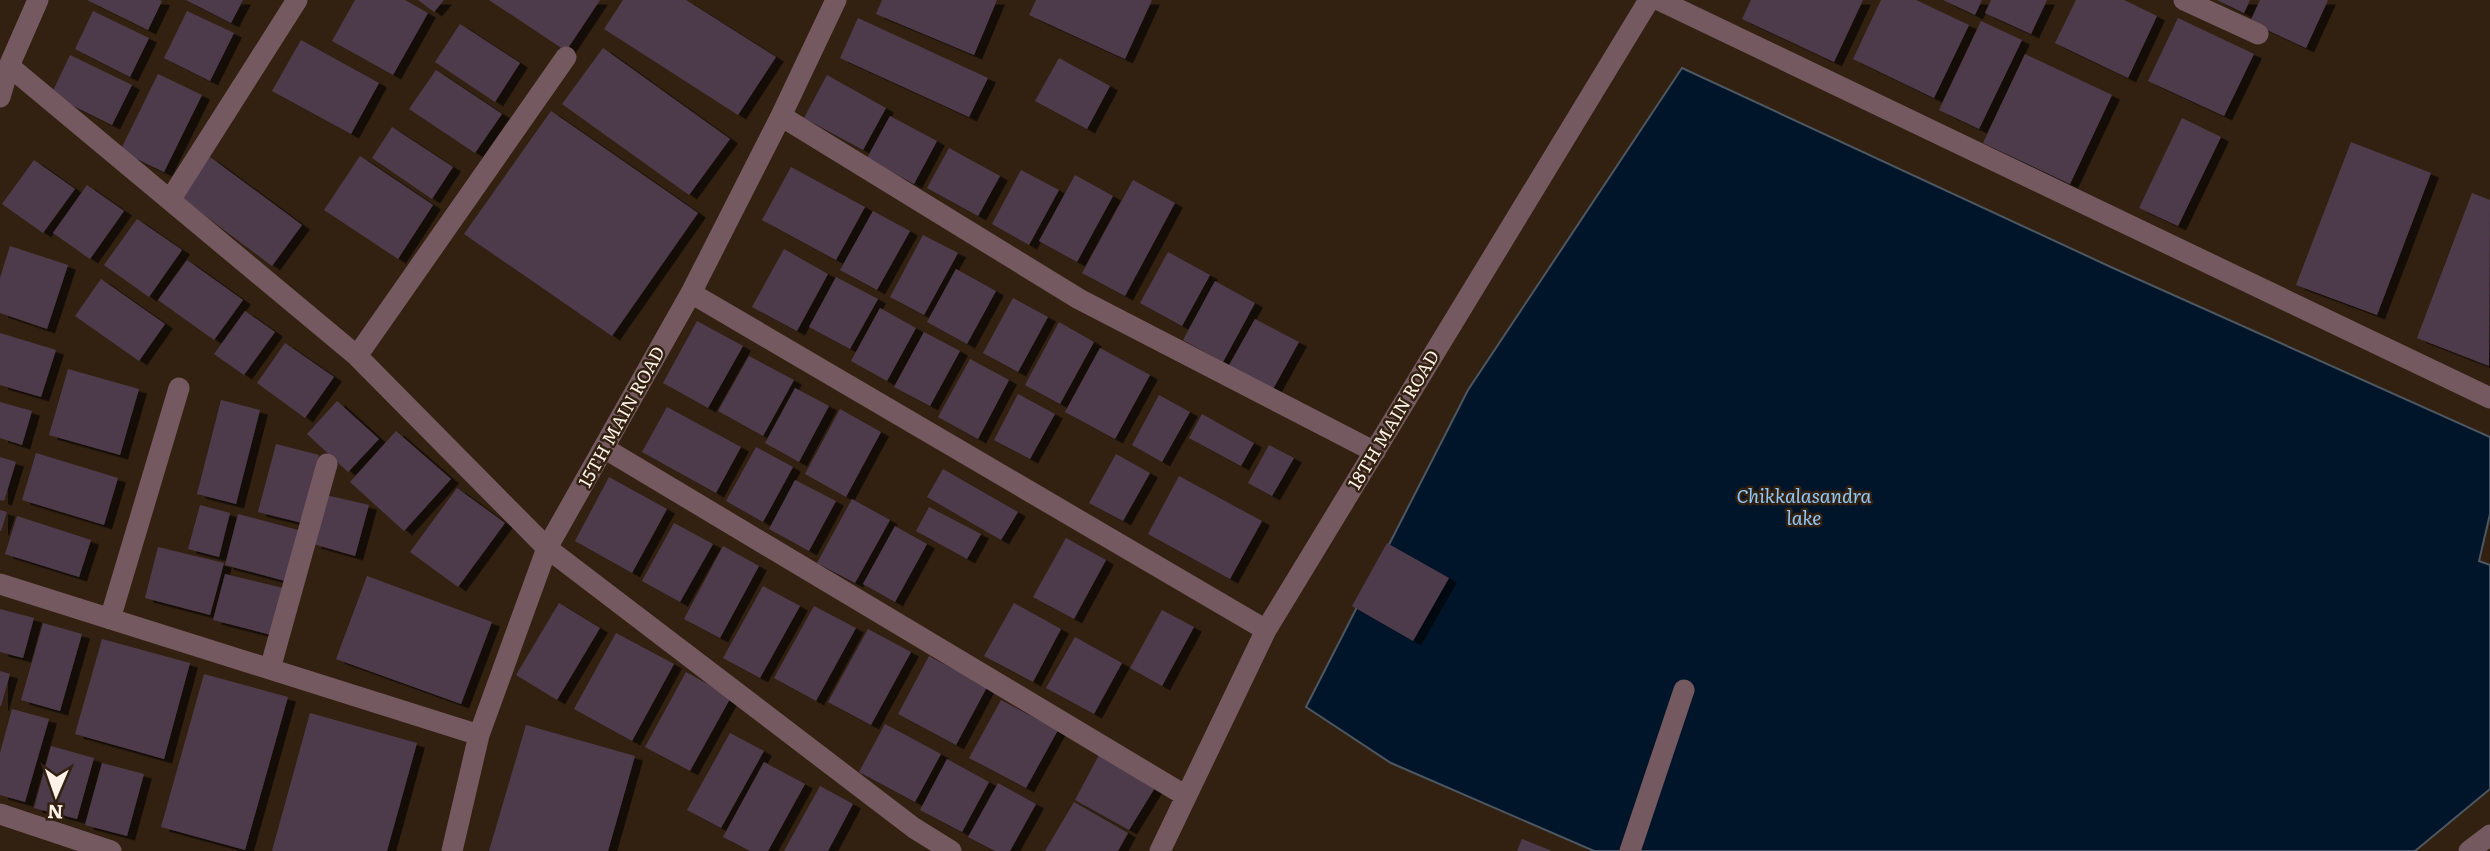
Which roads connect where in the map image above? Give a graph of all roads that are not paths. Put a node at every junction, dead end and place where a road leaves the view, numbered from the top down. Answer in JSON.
{"nodes":[{"id":1,"x":38,"y":0,"type":"edge"},
{"id":2,"x":298,"y":0,"type":"edge"},
{"id":3,"x":836,"y":0,"type":"edge"},
{"id":4,"x":1649,"y":0,"type":"edge"},
{"id":5,"x":1659,"y":0,"type":"edge"},
{"id":6,"x":2184,"y":0,"type":"edge"},
{"id":7,"x":2258,"y":34,"type":"dead end"},
{"id":8,"x":566,"y":57,"type":"dead end"},
{"id":9,"x":9,"y":66,"type":"junction"},
{"id":10,"x":0,"y":97,"type":"edge"},
{"id":11,"x":781,"y":116,"type":"junction"},
{"id":12,"x":170,"y":200,"type":"junction"},
{"id":13,"x":691,"y":293,"type":"junction"},
{"id":14,"x":357,"y":356,"type":"junction"},
{"id":15,"x":179,"y":388,"type":"dead end"},
{"id":16,"x":2490,"y":398,"type":"edge"},
{"id":17,"x":604,"y":448,"type":"junction"},
{"id":18,"x":1375,"y":452,"type":"junction"},
{"id":19,"x":327,"y":464,"type":"dead end"},
{"id":20,"x":547,"y":548,"type":"junction"},
{"id":21,"x":0,"y":584,"type":"edge"},
{"id":22,"x":110,"y":620,"type":"junction"},
{"id":23,"x":1266,"y":630,"type":"junction"},
{"id":24,"x":270,"y":669,"type":"junction"},
{"id":25,"x":1684,"y":690,"type":"dead end"},
{"id":26,"x":479,"y":735,"type":"junction"},
{"id":27,"x":1186,"y":796,"type":"junction"},
{"id":28,"x":0,"y":814,"type":"edge"},
{"id":29,"x":2490,"y":835,"type":"edge"},
{"id":30,"x":111,"y":851,"type":"edge"},
{"id":31,"x":452,"y":851,"type":"edge"},
{"id":32,"x":951,"y":851,"type":"edge"},
{"id":33,"x":1160,"y":851,"type":"edge"},
{"id":34,"x":1630,"y":851,"type":"edge"},
{"id":35,"x":2469,"y":851,"type":"edge"}],
"edges":[{"from":1,"to":9,"type":"street"},
{"from":2,"to":12,"type":"street"},
{"from":3,"to":11,"type":"street","name":"15TH MAIN ROAD"},
{"from":4,"to":18,"type":"street","name":"18TH MAIN ROAD"},
{"from":5,"to":16,"type":"street"},
{"from":6,"to":7,"type":"street"},
{"from":8,"to":14,"type":"street"},
{"from":9,"to":10,"type":"street"},
{"from":9,"to":12,"type":"street"},
{"from":11,"to":13,"type":"street","name":"15TH MAIN ROAD"},
{"from":11,"to":18,"type":"street"},
{"from":12,"to":14,"type":"street"},
{"from":13,"to":17,"type":"street","name":"15TH MAIN ROAD"},
{"from":13,"to":23,"type":"street"},
{"from":14,"to":20,"type":"street"},
{"from":15,"to":22,"type":"street"},
{"from":17,"to":20,"type":"street","name":"15TH MAIN ROAD"},
{"from":17,"to":27,"type":"street"},
{"from":18,"to":23,"type":"street","name":"18TH MAIN ROAD"},
{"from":19,"to":24,"type":"street"},
{"from":20,"to":26,"type":"street","name":"15TH MAIN ROAD"},
{"from":20,"to":32,"type":"street"},
{"from":21,"to":22,"type":"street"},
{"from":22,"to":24,"type":"street"},
{"from":23,"to":27,"type":"street","name":"18TH MAIN ROAD"},
{"from":24,"to":26,"type":"street"},
{"from":25,"to":34,"type":"street"},
{"from":26,"to":31,"type":"street","name":"15TH MAIN ROAD"},
{"from":27,"to":33,"type":"street","name":"18TH MAIN ROAD"},
{"from":28,"to":30,"type":"street"},
{"from":29,"to":35,"type":"street"}]}
